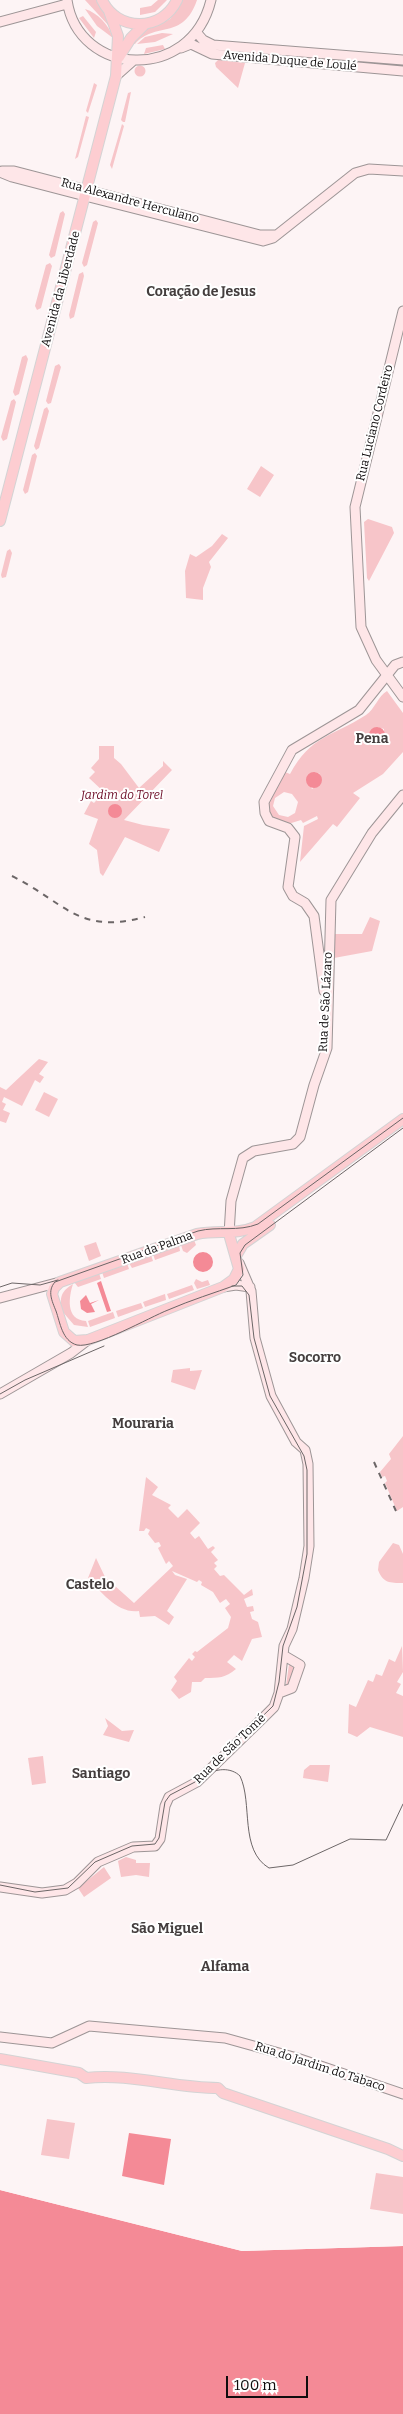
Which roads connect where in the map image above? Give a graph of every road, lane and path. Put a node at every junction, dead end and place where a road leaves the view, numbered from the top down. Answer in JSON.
{"nodes":[{"id":1,"x":102,"y":0,"type":"edge"},
{"id":2,"x":177,"y":0,"type":"edge"},
{"id":3,"x":211,"y":0,"type":"edge"},
{"id":4,"x":67,"y":2,"type":"edge"},
{"id":5,"x":109,"y":11,"type":"junction"},
{"id":6,"x":0,"y":22,"type":"edge"},
{"id":7,"x":145,"y":24,"type":"junction"},
{"id":8,"x":197,"y":33,"type":"junction"},
{"id":9,"x":181,"y":48,"type":"junction"},
{"id":10,"x":119,"y":57,"type":"junction"},
{"id":11,"x":134,"y":60,"type":"junction"},
{"id":12,"x":403,"y":60,"type":"edge"},
{"id":13,"x":403,"y":71,"type":"edge"},
{"id":14,"x":116,"y":76,"type":"junction"},
{"id":15,"x":0,"y":171,"type":"edge"},
{"id":16,"x":403,"y":171,"type":"edge"},
{"id":17,"x":86,"y":193,"type":"junction"},
{"id":18,"x":403,"y":311,"type":"edge"},
{"id":19,"x":0,"y":520,"type":"edge"},
{"id":20,"x":403,"y":662,"type":"edge"},
{"id":21,"x":386,"y":675,"type":"junction"},
{"id":22,"x":403,"y":697,"type":"edge"},
{"id":23,"x":403,"y":795,"type":"edge"},
{"id":24,"x":328,"y":1013,"type":"junction"},
{"id":25,"x":403,"y":1119,"type":"edge"},
{"id":26,"x":403,"y":1126,"type":"edge"},
{"id":27,"x":229,"y":1234,"type":"junction"},
{"id":28,"x":237,"y":1259,"type":"junction"},
{"id":29,"x":60,"y":1282,"type":"junction"},
{"id":30,"x":223,"y":1287,"type":"junction"},
{"id":31,"x":250,"y":1287,"type":"junction"},
{"id":32,"x":0,"y":1298,"type":"edge"},
{"id":33,"x":88,"y":1340,"type":"junction"},
{"id":34,"x":4,"y":1392,"type":"edge"},
{"id":35,"x":284,"y":1655,"type":"junction"},
{"id":36,"x":279,"y":1693,"type":"junction"},
{"id":37,"x":0,"y":1887,"type":"edge"},
{"id":38,"x":0,"y":2037,"type":"edge"},
{"id":39,"x":0,"y":2059,"type":"edge"},
{"id":40,"x":403,"y":2094,"type":"edge"},
{"id":41,"x":388,"y":2149,"type":"junction"},
{"id":42,"x":403,"y":2151,"type":"edge"},
{"id":43,"x":403,"y":2156,"type":"edge"}],
"edges":[{"from":1,"to":5,"type":"main road","name":"Avenida da Liberdade"},
{"from":2,"to":7,"type":"main road"},
{"from":3,"to":8,"type":"street"},
{"from":4,"to":6,"type":"street"},
{"from":4,"to":10,"type":"street"},
{"from":5,"to":7,"type":"main road"},
{"from":5,"to":10,"type":"main road","name":"Avenida da Liberdade"},
{"from":7,"to":10,"type":"main road","name":"Avenida da Liberdade"},
{"from":8,"to":9,"type":"street"},
{"from":8,"to":12,"type":"street","name":"Avenida Duque de Loulé"},
{"from":9,"to":11,"type":"street"},
{"from":9,"to":13,"type":"street","name":"Avenida Duque de Loulé"},
{"from":10,"to":11,"type":"street"},
{"from":10,"to":14,"type":"main road","name":"Avenida da Liberdade"},
{"from":11,"to":14,"type":"street"},
{"from":14,"to":17,"type":"main road","name":"Avenida da Liberdade"},
{"from":15,"to":17,"type":"street","name":"Rua Alexandre Herculano"},
{"from":16,"to":17,"type":"street","name":"Rua Alexandre Herculano"},
{"from":17,"to":19,"type":"main road","name":"Avenida da Liberdade"},
{"from":18,"to":21,"type":"street","name":"Rua Luciano Cordeiro"},
{"from":20,"to":21,"type":"street"},
{"from":21,"to":22,"type":"street","name":"Rua Luciano Cordeiro"},
{"from":21,"to":24,"type":"street"},
{"from":23,"to":24,"type":"street","name":"Rua de São Lázaro"},
{"from":24,"to":27,"type":"street","name":"Rua de São Lázaro"},
{"from":25,"to":27,"type":"main road","name":"Rua da Palma"},
{"from":26,"to":28,"type":"main road"},
{"from":27,"to":28,"type":"main road"},
{"from":27,"to":29,"type":"main road","name":"Rua da Palma"},
{"from":28,"to":30,"type":"main road"},
{"from":28,"to":31,"type":"street"},
{"from":29,"to":32,"type":"street","name":"Rua da Palma"},
{"from":29,"to":33,"type":"main road"},
{"from":30,"to":31,"type":"street"},
{"from":30,"to":33,"type":"main road"},
{"from":31,"to":35,"type":"street"},
{"from":33,"to":34,"type":"street"},
{"from":35,"to":36,"type":"street"},
{"from":35,"to":36,"type":"street"},
{"from":36,"to":37,"type":"street","name":"Rua de São Tomé"},
{"from":38,"to":40,"type":"street","name":"Rua do Jardim do Tabaco"},
{"from":39,"to":41,"type":"main road"},
{"from":41,"to":42,"type":"main road"},
{"from":41,"to":43,"type":"main road"}]}
